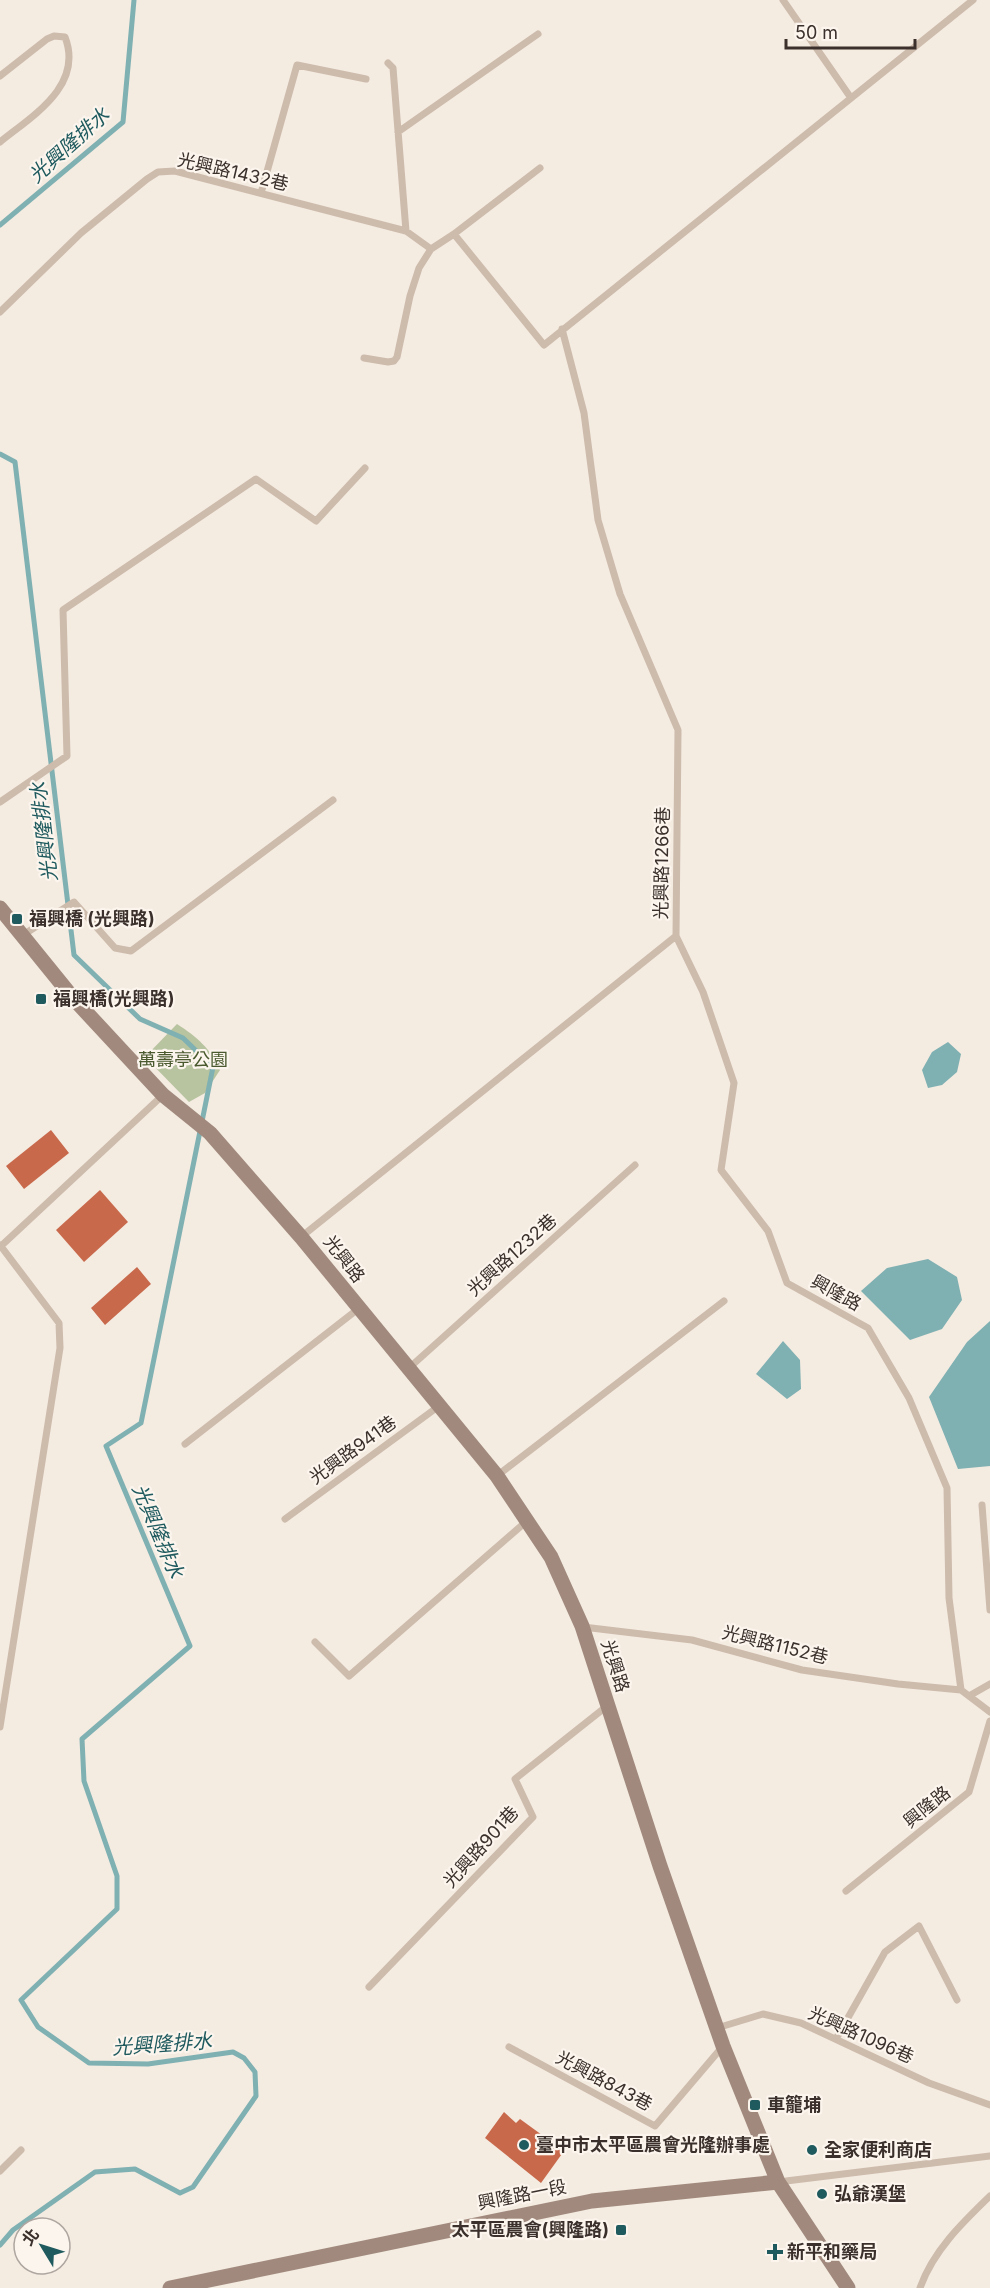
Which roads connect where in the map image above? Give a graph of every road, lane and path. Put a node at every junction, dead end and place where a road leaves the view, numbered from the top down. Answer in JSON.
{"nodes":[{"id":1,"x":783,"y":0,"type":"edge"},
{"id":2,"x":973,"y":0,"type":"edge"},
{"id":3,"x":538,"y":34,"type":"dead end"},
{"id":4,"x":388,"y":63,"type":"dead end"},
{"id":5,"x":0,"y":76,"type":"edge"},
{"id":6,"x":366,"y":79,"type":"dead end"},
{"id":7,"x":851,"y":98,"type":"junction"},
{"id":8,"x":398,"y":132,"type":"junction"},
{"id":9,"x":0,"y":142,"type":"edge"},
{"id":10,"x":540,"y":168,"type":"dead end"},
{"id":11,"x":261,"y":193,"type":"junction"},
{"id":12,"x":406,"y":231,"type":"junction"},
{"id":13,"x":454,"y":234,"type":"junction"},
{"id":14,"x":431,"y":249,"type":"junction"},
{"id":15,"x":0,"y":312,"type":"edge"},
{"id":16,"x":562,"y":329,"type":"junction"},
{"id":17,"x":363,"y":358,"type":"dead end"},
{"id":18,"x":365,"y":468,"type":"dead end"},
{"id":19,"x":333,"y":800,"type":"dead end"},
{"id":20,"x":0,"y":802,"type":"edge"},
{"id":21,"x":0,"y":908,"type":"edge"},
{"id":22,"x":676,"y":936,"type":"junction"},
{"id":23,"x":21,"y":937,"type":"junction"},
{"id":24,"x":163,"y":1095,"type":"junction"},
{"id":25,"x":635,"y":1165,"type":"dead end"},
{"id":26,"x":301,"y":1237,"type":"junction"},
{"id":27,"x":0,"y":1246,"type":"edge"},
{"id":28,"x":724,"y":1301,"type":"dead end"},
{"id":29,"x":358,"y":1309,"type":"junction"},
{"id":30,"x":409,"y":1368,"type":"junction"},
{"id":31,"x":439,"y":1406,"type":"junction"},
{"id":32,"x":185,"y":1444,"type":"dead end"},
{"id":33,"x":497,"y":1476,"type":"junction"},
{"id":34,"x":982,"y":1505,"type":"dead end"},
{"id":35,"x":285,"y":1519,"type":"dead end"},
{"id":36,"x":528,"y":1520,"type":"junction"},
{"id":37,"x":990,"y":1610,"type":"edge"},
{"id":38,"x":582,"y":1626,"type":"junction"},
{"id":39,"x":315,"y":1642,"type":"dead end"},
{"id":40,"x":990,"y":1684,"type":"edge"},
{"id":41,"x":961,"y":1690,"type":"junction"},
{"id":42,"x":969,"y":1695,"type":"junction"},
{"id":43,"x":607,"y":1706,"type":"junction"},
{"id":44,"x":990,"y":1712,"type":"edge"},
{"id":45,"x":990,"y":1721,"type":"edge"},
{"id":46,"x":0,"y":1727,"type":"edge"},
{"id":47,"x":846,"y":1891,"type":"dead end"},
{"id":48,"x":369,"y":1987,"type":"dead end"},
{"id":49,"x":957,"y":2000,"type":"dead end"},
{"id":50,"x":717,"y":2028,"type":"junction"},
{"id":51,"x":836,"y":2039,"type":"junction"},
{"id":52,"x":723,"y":2046,"type":"junction"},
{"id":53,"x":509,"y":2047,"type":"dead end"},
{"id":54,"x":990,"y":2105,"type":"edge"},
{"id":55,"x":21,"y":2150,"type":"dead end"},
{"id":56,"x":990,"y":2156,"type":"edge"},
{"id":57,"x":0,"y":2171,"type":"edge"},
{"id":58,"x":778,"y":2182,"type":"junction"},
{"id":59,"x":990,"y":2196,"type":"edge"},
{"id":60,"x":170,"y":2288,"type":"edge"},
{"id":61,"x":848,"y":2288,"type":"edge"},
{"id":62,"x":920,"y":2288,"type":"edge"}],
"edges":[{"from":1,"to":7,"type":"lane"},
{"from":2,"to":7,"type":"lane"},
{"from":3,"to":8,"type":"lane"},
{"from":4,"to":8,"type":"lane"},
{"from":5,"to":9,"type":"lane"},
{"from":6,"to":11,"type":"lane"},
{"from":7,"to":16,"type":"lane"},
{"from":8,"to":12,"type":"lane"},
{"from":10,"to":13,"type":"lane"},
{"from":11,"to":12,"type":"lane","name":"光興路1432巷"},
{"from":11,"to":15,"type":"lane","name":"光興路1432巷"},
{"from":12,"to":14,"type":"lane","name":"光興路1432巷"},
{"from":13,"to":14,"type":"lane"},
{"from":13,"to":16,"type":"lane"},
{"from":14,"to":17,"type":"lane"},
{"from":16,"to":22,"type":"lane","name":"光興路1266巷"},
{"from":18,"to":20,"type":"lane"},
{"from":19,"to":23,"type":"lane"},
{"from":21,"to":23,"type":"main road"},
{"from":22,"to":26,"type":"lane","name":"光興路1266巷"},
{"from":22,"to":41,"type":"lane","name":"興隆路"},
{"from":23,"to":24,"type":"main road"},
{"from":24,"to":26,"type":"main road","name":"光興路"},
{"from":24,"to":27,"type":"lane"},
{"from":25,"to":30,"type":"lane","name":"光興路1232巷"},
{"from":26,"to":29,"type":"main road","name":"光興路"},
{"from":27,"to":46,"type":"lane"},
{"from":28,"to":33,"type":"lane"},
{"from":29,"to":30,"type":"main road","name":"光興路"},
{"from":29,"to":32,"type":"lane"},
{"from":30,"to":31,"type":"main road","name":"光興路"},
{"from":31,"to":33,"type":"main road","name":"光興路"},
{"from":31,"to":35,"type":"lane","name":"光興路941巷"},
{"from":33,"to":36,"type":"main road","name":"光興路"},
{"from":34,"to":37,"type":"lane"},
{"from":36,"to":38,"type":"main road","name":"光興路"},
{"from":36,"to":39,"type":"lane"},
{"from":38,"to":41,"type":"lane","name":"光興路1152巷"},
{"from":38,"to":43,"type":"main road","name":"光興路"},
{"from":40,"to":42,"type":"lane"},
{"from":41,"to":42,"type":"lane"},
{"from":42,"to":44,"type":"lane"},
{"from":43,"to":48,"type":"lane","name":"光興路901巷"},
{"from":43,"to":50,"type":"main road","name":"光興路"},
{"from":45,"to":47,"type":"lane","name":"興隆路"},
{"from":49,"to":51,"type":"lane"},
{"from":50,"to":51,"type":"lane","name":"光興路1096巷"},
{"from":50,"to":52,"type":"main road","name":"光興路"},
{"from":51,"to":54,"type":"lane","name":"光興路1096巷"},
{"from":52,"to":53,"type":"lane","name":"光興路843巷"},
{"from":52,"to":58,"type":"main road","name":"光興路"},
{"from":55,"to":57,"type":"lane"},
{"from":56,"to":58,"type":"lane"},
{"from":58,"to":60,"type":"main road","name":"興隆路一段"},
{"from":58,"to":61,"type":"main road","name":"光興路"},
{"from":59,"to":62,"type":"lane"}]}
